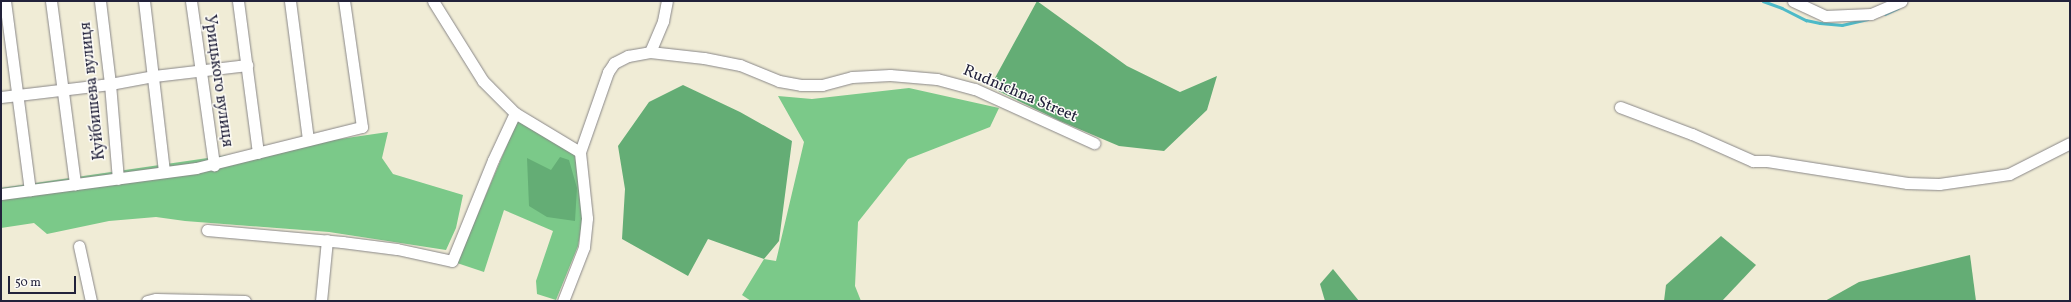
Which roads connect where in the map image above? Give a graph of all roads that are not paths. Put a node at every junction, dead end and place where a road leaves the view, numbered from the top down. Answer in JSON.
{"nodes":[{"id":1,"x":4,"y":1,"type":"edge"},
{"id":2,"x":51,"y":1,"type":"edge"},
{"id":3,"x":100,"y":1,"type":"edge"},
{"id":4,"x":144,"y":1,"type":"edge"},
{"id":5,"x":191,"y":1,"type":"edge"},
{"id":6,"x":238,"y":1,"type":"edge"},
{"id":7,"x":290,"y":1,"type":"edge"},
{"id":8,"x":344,"y":1,"type":"edge"},
{"id":9,"x":433,"y":1,"type":"edge"},
{"id":10,"x":667,"y":1,"type":"edge"},
{"id":11,"x":1793,"y":1,"type":"edge"},
{"id":12,"x":1901,"y":1,"type":"edge"},
{"id":13,"x":650,"y":52,"type":"junction"},
{"id":14,"x":247,"y":65,"type":"junction"},
{"id":15,"x":200,"y":70,"type":"junction"},
{"id":16,"x":154,"y":76,"type":"junction"},
{"id":17,"x":110,"y":84,"type":"junction"},
{"id":18,"x":63,"y":90,"type":"junction"},
{"id":19,"x":17,"y":94,"type":"junction"},
{"id":20,"x":1,"y":97,"type":"edge"},
{"id":21,"x":1620,"y":107,"type":"dead end"},
{"id":22,"x":515,"y":113,"type":"junction"},
{"id":23,"x":308,"y":140,"type":"junction"},
{"id":24,"x":1094,"y":143,"type":"dead end"},
{"id":25,"x":2070,"y":143,"type":"edge"},
{"id":26,"x":580,"y":152,"type":"junction"},
{"id":27,"x":258,"y":153,"type":"junction"},
{"id":28,"x":214,"y":165,"type":"junction"},
{"id":29,"x":164,"y":172,"type":"junction"},
{"id":30,"x":118,"y":178,"type":"junction"},
{"id":31,"x":75,"y":184,"type":"junction"},
{"id":32,"x":30,"y":190,"type":"junction"},
{"id":33,"x":1,"y":194,"type":"edge"},
{"id":34,"x":207,"y":230,"type":"dead end"},
{"id":35,"x":327,"y":240,"type":"junction"},
{"id":36,"x":79,"y":246,"type":"dead end"},
{"id":37,"x":91,"y":301,"type":"edge"},
{"id":38,"x":147,"y":301,"type":"edge"},
{"id":39,"x":245,"y":301,"type":"edge"},
{"id":40,"x":321,"y":301,"type":"edge"},
{"id":41,"x":563,"y":301,"type":"edge"}],
"edges":[{"from":1,"to":19,"type":"street"},
{"from":2,"to":18,"type":"street"},
{"from":3,"to":17,"type":"street","name":"Куйбишева вулиця"},
{"from":4,"to":16,"type":"street"},
{"from":5,"to":15,"type":"street","name":"Урицького вулиця"},
{"from":6,"to":14,"type":"street"},
{"from":7,"to":23,"type":"street"},
{"from":8,"to":23,"type":"street"},
{"from":9,"to":22,"type":"street"},
{"from":10,"to":13,"type":"street"},
{"from":11,"to":12,"type":"street"},
{"from":13,"to":24,"type":"street","name":"Rudnichna Street"},
{"from":13,"to":26,"type":"street","name":"Rudnichna Street"},
{"from":14,"to":15,"type":"street"},
{"from":14,"to":27,"type":"street"},
{"from":15,"to":16,"type":"street"},
{"from":15,"to":28,"type":"street","name":"Урицького вулиця"},
{"from":16,"to":17,"type":"street"},
{"from":16,"to":29,"type":"street"},
{"from":17,"to":18,"type":"street"},
{"from":17,"to":30,"type":"street","name":"Куйбишева вулиця"},
{"from":18,"to":19,"type":"street"},
{"from":18,"to":31,"type":"street"},
{"from":19,"to":20,"type":"street"},
{"from":19,"to":32,"type":"street"},
{"from":21,"to":25,"type":"street"},
{"from":22,"to":26,"type":"street"},
{"from":22,"to":35,"type":"street"},
{"from":23,"to":27,"type":"street"},
{"from":26,"to":41,"type":"street"},
{"from":27,"to":28,"type":"street"},
{"from":28,"to":29,"type":"street"},
{"from":29,"to":30,"type":"street"},
{"from":30,"to":31,"type":"street"},
{"from":31,"to":32,"type":"street"},
{"from":32,"to":33,"type":"street"},
{"from":34,"to":35,"type":"street"},
{"from":35,"to":40,"type":"street"},
{"from":36,"to":37,"type":"street"},
{"from":38,"to":39,"type":"street"}]}
